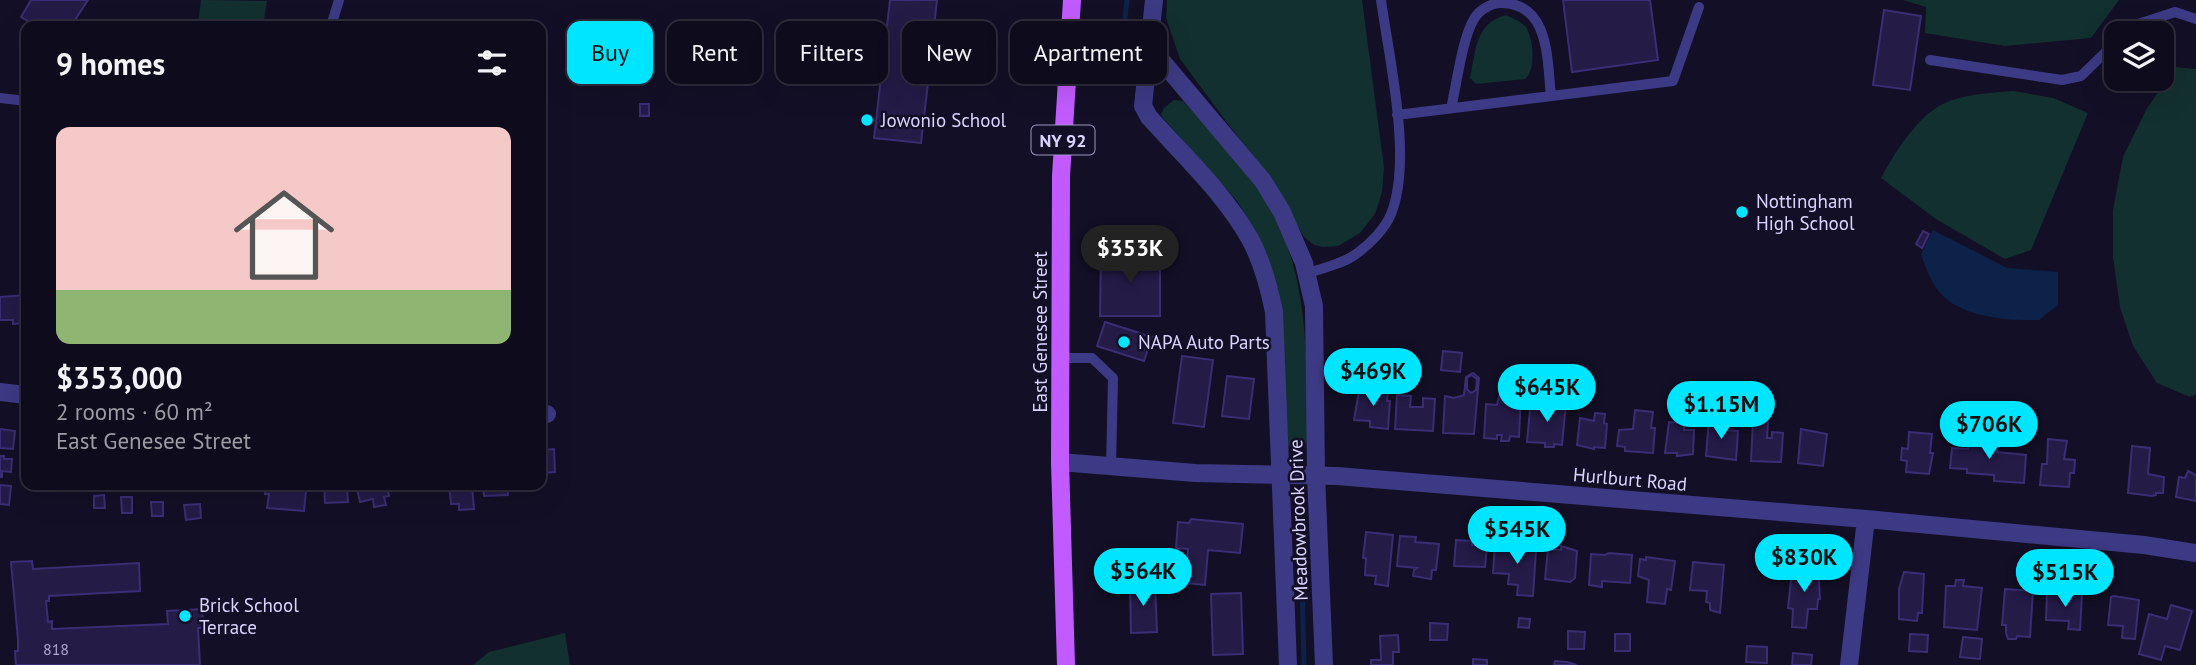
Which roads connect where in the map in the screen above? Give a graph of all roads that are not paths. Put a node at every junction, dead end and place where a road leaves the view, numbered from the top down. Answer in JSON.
{"nodes":[{"id":1,"x":339,"y":0,"type":"edge"},
{"id":2,"x":1072,"y":0,"type":"edge"},
{"id":3,"x":1154,"y":0,"type":"edge"},
{"id":4,"x":1381,"y":0,"type":"edge"},
{"id":5,"x":1699,"y":7,"type":"dead end"},
{"id":6,"x":2196,"y":19,"type":"edge"},
{"id":7,"x":333,"y":21,"type":"edge"},
{"id":8,"x":1152,"y":21,"type":"edge"},
{"id":9,"x":2147,"y":21,"type":"edge"},
{"id":10,"x":2104,"y":54,"type":"edge"},
{"id":11,"x":1930,"y":60,"type":"dead end"},
{"id":12,"x":1167,"y":67,"type":"edge"},
{"id":13,"x":1146,"y":84,"type":"edge"},
{"id":14,"x":1551,"y":96,"type":"junction"},
{"id":15,"x":0,"y":98,"type":"edge"},
{"id":16,"x":21,"y":100,"type":"edge"},
{"id":17,"x":1451,"y":108,"type":"junction"},
{"id":18,"x":1397,"y":115,"type":"junction"},
{"id":19,"x":1306,"y":274,"type":"junction"},
{"id":20,"x":1061,"y":358,"type":"junction"},
{"id":21,"x":0,"y":393,"type":"edge"},
{"id":22,"x":21,"y":395,"type":"edge"},
{"id":23,"x":1060,"y":463,"type":"junction"},
{"id":24,"x":1111,"y":466,"type":"junction"},
{"id":25,"x":1281,"y":474,"type":"junction"},
{"id":26,"x":1316,"y":475,"type":"junction"},
{"id":27,"x":1866,"y":519,"type":"junction"},
{"id":28,"x":2196,"y":552,"type":"edge"},
{"id":29,"x":1066,"y":665,"type":"edge"},
{"id":30,"x":1288,"y":665,"type":"edge"},
{"id":31,"x":1324,"y":665,"type":"edge"},
{"id":32,"x":1849,"y":665,"type":"edge"}],
"edges":[{"from":1,"to":7,"type":"lane"},
{"from":2,"to":20,"type":"main road","name":"East Genesee Street","number":"NY 92"},
{"from":3,"to":8,"type":"street","name":"Meadowbrook Drive"},
{"from":4,"to":18,"type":"lane"},
{"from":5,"to":14,"type":"lane"},
{"from":6,"to":9,"type":"lane"},
{"from":10,"to":11,"type":"lane"},
{"from":12,"to":19,"type":"street","name":"Meadowbrook Drive"},
{"from":13,"to":25,"type":"street","name":"Meadowbrook Drive"},
{"from":14,"to":17,"type":"lane"},
{"from":14,"to":17,"type":"lane"},
{"from":15,"to":16,"type":"lane"},
{"from":17,"to":18,"type":"lane"},
{"from":18,"to":19,"type":"lane"},
{"from":19,"to":26,"type":"street","name":"Meadowbrook Drive"},
{"from":20,"to":23,"type":"main road","name":"East Genesee Street","number":"NY 92"},
{"from":20,"to":24,"type":"lane"},
{"from":21,"to":22,"type":"street"},
{"from":23,"to":24,"type":"street","name":"Hurlburt Road"},
{"from":23,"to":29,"type":"main road","name":"East Genesee Street","number":"NY 92"},
{"from":24,"to":25,"type":"street","name":"Hurlburt Road"},
{"from":25,"to":26,"type":"street","name":"Hurlburt Road"},
{"from":25,"to":30,"type":"street","name":"Meadowbrook Drive"},
{"from":26,"to":27,"type":"street","name":"Hurlburt Road"},
{"from":26,"to":31,"type":"street","name":"Meadowbrook Drive"},
{"from":27,"to":28,"type":"street","name":"Hurlburt Road"},
{"from":27,"to":32,"type":"street"}]}
